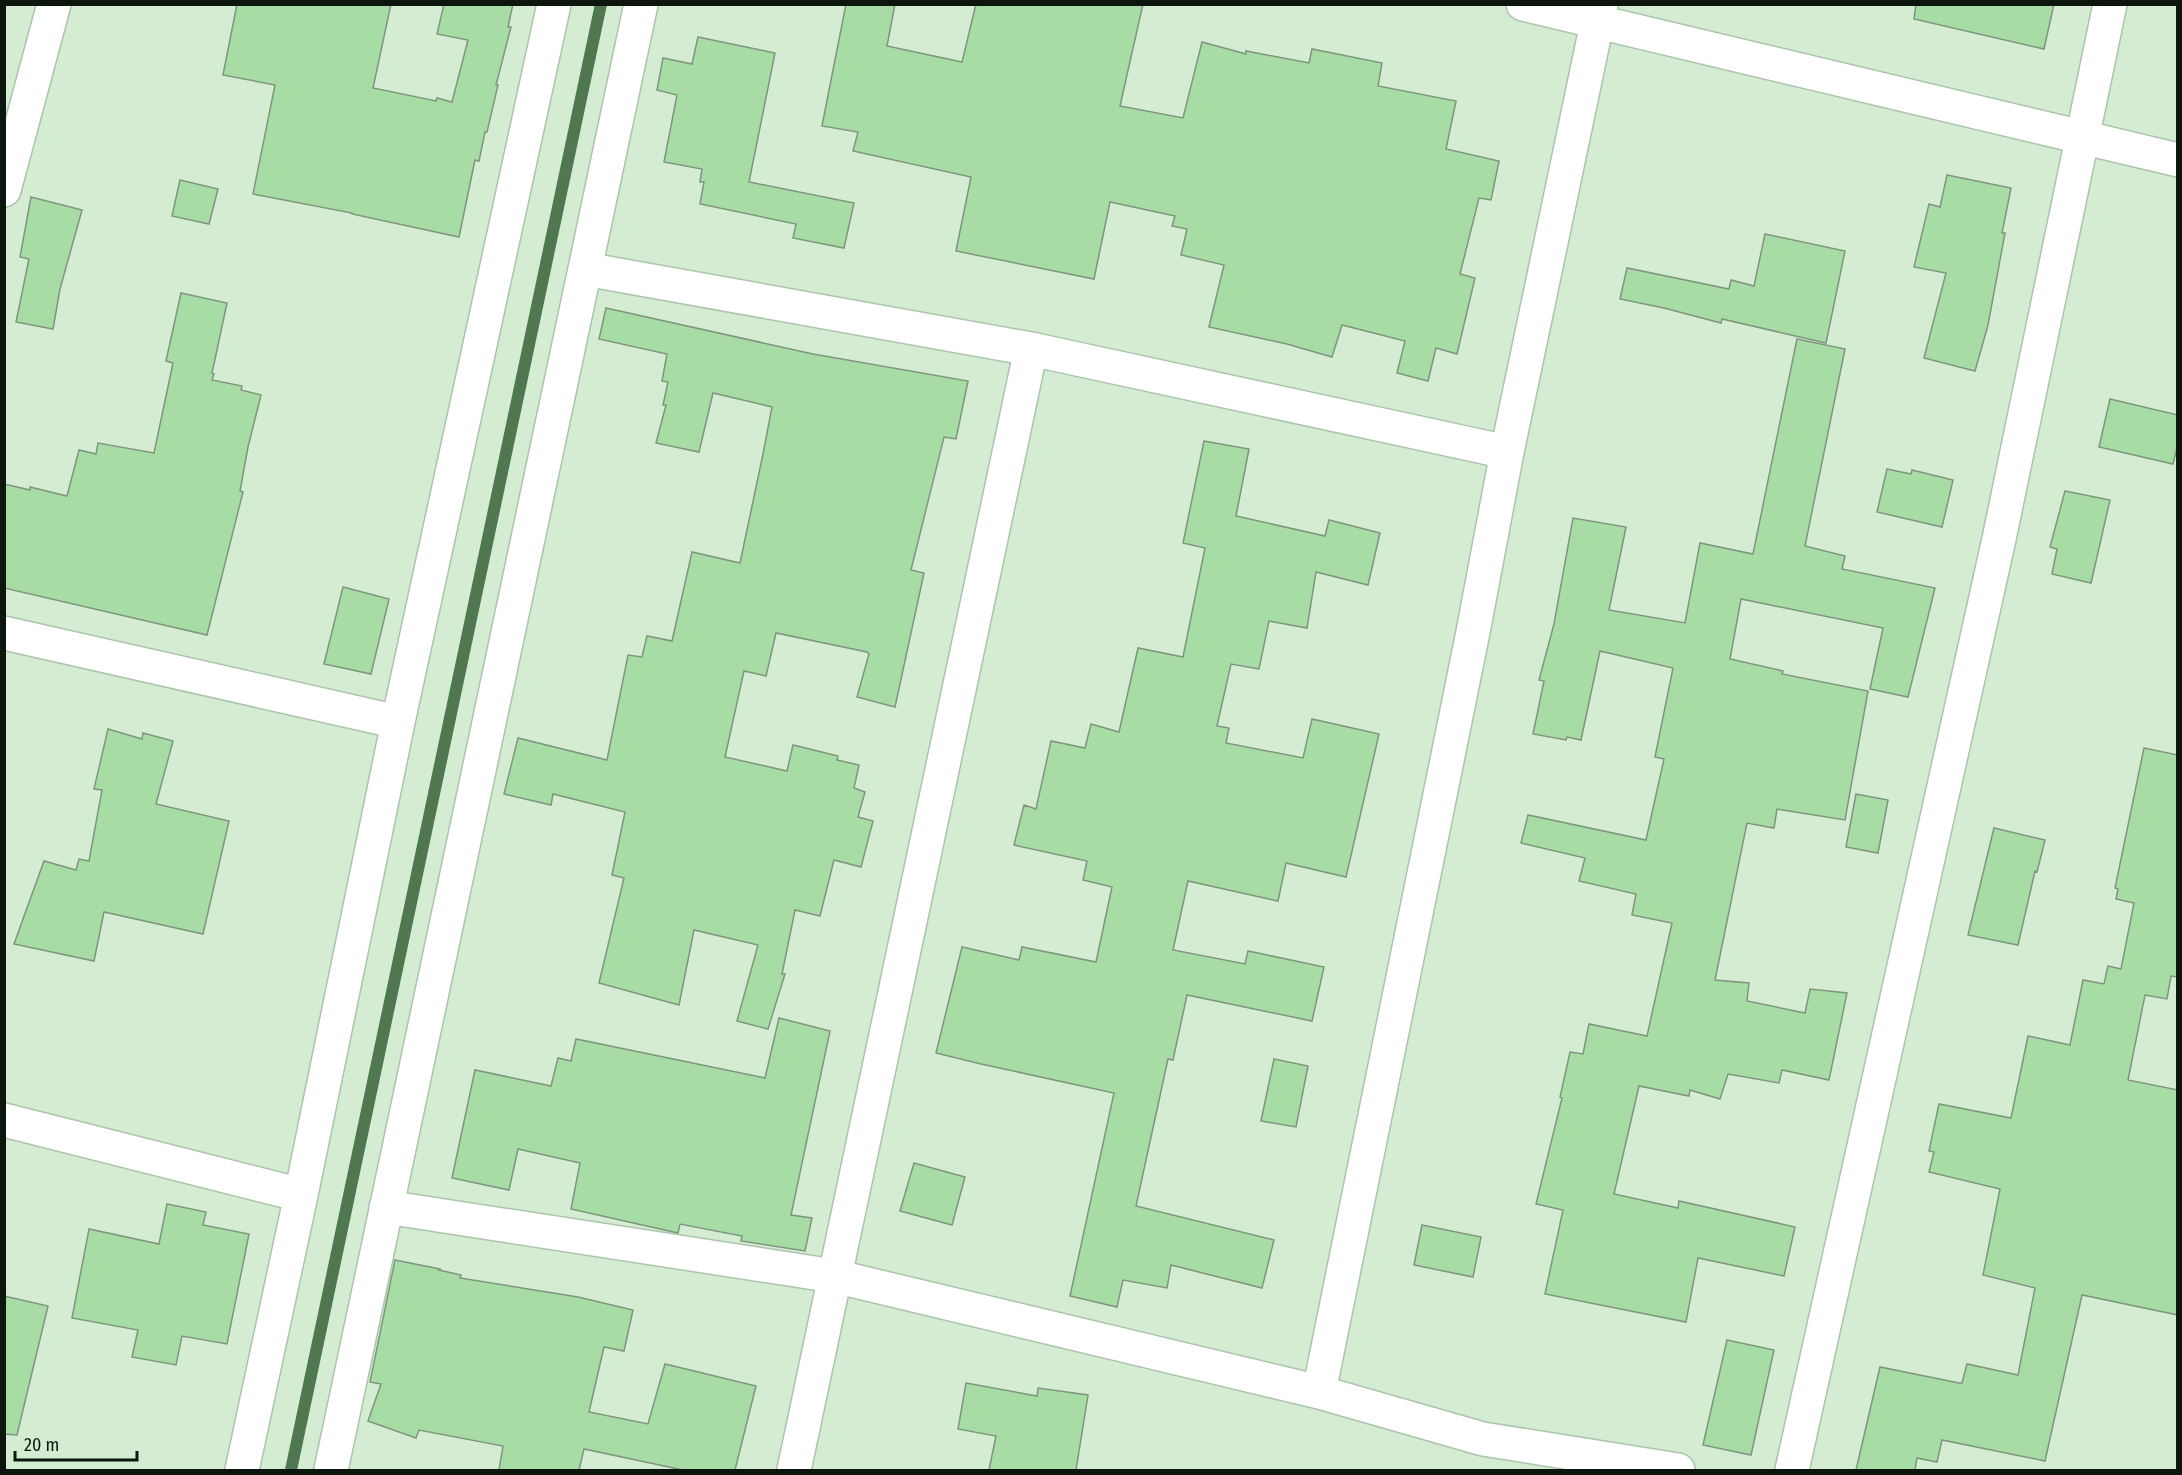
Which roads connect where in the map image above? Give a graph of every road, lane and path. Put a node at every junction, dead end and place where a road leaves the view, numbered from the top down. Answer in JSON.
{"nodes":[{"id":1,"x":54,"y":4,"type":"edge"},
{"id":2,"x":554,"y":4,"type":"edge"},
{"id":3,"x":641,"y":4,"type":"edge"},
{"id":4,"x":1522,"y":4,"type":"edge"},
{"id":5,"x":2110,"y":4,"type":"edge"},
{"id":6,"x":1599,"y":13,"type":"edge"},
{"id":7,"x":2082,"y":139,"type":"junction"},
{"id":8,"x":2178,"y":160,"type":"edge"},
{"id":9,"x":4,"y":190,"type":"edge"},
{"id":10,"x":585,"y":269,"type":"junction"},
{"id":11,"x":1031,"y":348,"type":"junction"},
{"id":12,"x":1507,"y":452,"type":"junction"},
{"id":13,"x":4,"y":633,"type":"edge"},
{"id":14,"x":398,"y":722,"type":"junction"},
{"id":15,"x":4,"y":1120,"type":"edge"},
{"id":16,"x":301,"y":1195,"type":"junction"},
{"id":17,"x":386,"y":1207,"type":"junction"},
{"id":18,"x":834,"y":1276,"type":"junction"},
{"id":19,"x":1319,"y":1392,"type":"junction"},
{"id":20,"x":242,"y":1470,"type":"edge"},
{"id":21,"x":330,"y":1470,"type":"edge"},
{"id":22,"x":794,"y":1470,"type":"edge"},
{"id":23,"x":1678,"y":1470,"type":"edge"},
{"id":24,"x":1792,"y":1470,"type":"edge"}],
"edges":[{"from":1,"to":9,"type":"street"},
{"from":2,"to":14,"type":"street"},
{"from":3,"to":10,"type":"street"},
{"from":4,"to":6,"type":"street"},
{"from":5,"to":7,"type":"street"},
{"from":6,"to":7,"type":"street"},
{"from":6,"to":12,"type":"street"},
{"from":7,"to":8,"type":"street"},
{"from":7,"to":24,"type":"street"},
{"from":10,"to":11,"type":"street"},
{"from":10,"to":17,"type":"street"},
{"from":11,"to":12,"type":"street"},
{"from":11,"to":18,"type":"street"},
{"from":12,"to":19,"type":"street"},
{"from":13,"to":14,"type":"street"},
{"from":14,"to":16,"type":"street"},
{"from":15,"to":16,"type":"street"},
{"from":16,"to":20,"type":"street"},
{"from":17,"to":18,"type":"street"},
{"from":17,"to":21,"type":"street"},
{"from":18,"to":19,"type":"street"},
{"from":18,"to":22,"type":"street"},
{"from":19,"to":23,"type":"street"}]}
